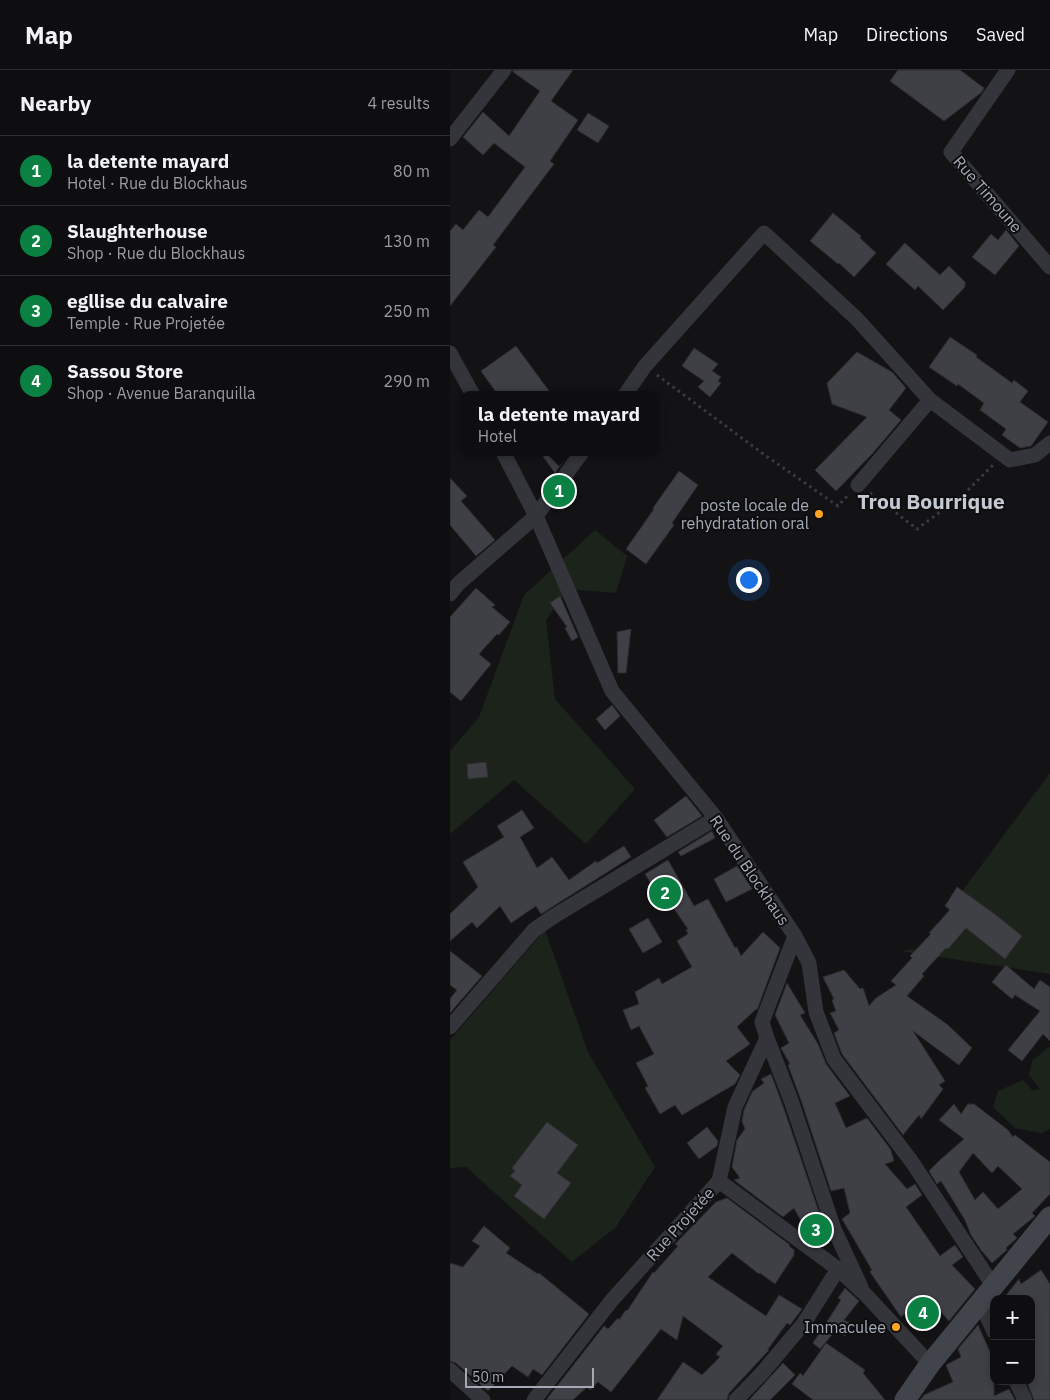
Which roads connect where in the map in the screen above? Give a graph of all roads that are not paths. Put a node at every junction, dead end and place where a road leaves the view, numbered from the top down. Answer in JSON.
{"nodes":[{"id":1,"x":504,"y":70,"type":"edge"},
{"id":2,"x":1008,"y":70,"type":"edge"},
{"id":3,"x":450,"y":139,"type":"edge"},
{"id":4,"x":1050,"y":267,"type":"edge"},
{"id":5,"x":450,"y":353,"type":"edge"},
{"id":6,"x":471,"y":391,"type":"edge"},
{"id":7,"x":627,"y":391,"type":"edge"},
{"id":8,"x":930,"y":400,"type":"junction"},
{"id":9,"x":1050,"y":443,"type":"edge"},
{"id":10,"x":505,"y":456,"type":"edge"},
{"id":11,"x":579,"y":456,"type":"edge"},
{"id":12,"x":858,"y":484,"type":"road end"},
{"id":13,"x":536,"y":516,"type":"junction"},
{"id":14,"x":450,"y":594,"type":"edge"},
{"id":15,"x":716,"y":818,"type":"junction"},
{"id":16,"x":795,"y":936,"type":"junction"},
{"id":17,"x":450,"y":1027,"type":"edge"},
{"id":18,"x":767,"y":1038,"type":"junction"},
{"id":19,"x":719,"y":1181,"type":"junction"},
{"id":20,"x":1050,"y":1217,"type":"edge"},
{"id":21,"x":838,"y":1269,"type":"junction"},
{"id":22,"x":994,"y":1287,"type":"junction"},
{"id":23,"x":865,"y":1294,"type":"junction"},
{"id":24,"x":980,"y":1303,"type":"junction"},
{"id":25,"x":990,"y":1324,"type":"edge"},
{"id":26,"x":930,"y":1364,"type":"junction"},
{"id":27,"x":450,"y":1370,"type":"edge"},
{"id":28,"x":1018,"y":1385,"type":"edge"},
{"id":29,"x":483,"y":1400,"type":"edge"},
{"id":30,"x":534,"y":1400,"type":"edge"},
{"id":31,"x":736,"y":1400,"type":"edge"},
{"id":32,"x":905,"y":1400,"type":"edge"},
{"id":33,"x":1025,"y":1400,"type":"edge"}],
"edges":[{"from":1,"to":3,"type":"street"},
{"from":2,"to":4,"type":"street","name":"Rue Timoune"},
{"from":5,"to":6,"type":"street"},
{"from":7,"to":8,"type":"street"},
{"from":8,"to":9,"type":"street"},
{"from":8,"to":12,"type":"street"},
{"from":10,"to":13,"type":"street","name":"Rue du Blockhaus"},
{"from":11,"to":13,"type":"street"},
{"from":13,"to":14,"type":"street"},
{"from":13,"to":15,"type":"street","name":"Rue du Blockhaus"},
{"from":15,"to":16,"type":"street","name":"Rue du Blockhaus"},
{"from":15,"to":17,"type":"street"},
{"from":16,"to":18,"type":"street","name":"Rue Projetée"},
{"from":16,"to":22,"type":"street","name":"Rue du Blockhaus"},
{"from":18,"to":19,"type":"street","name":"Rue Projetée"},
{"from":18,"to":23,"type":"street"},
{"from":19,"to":21,"type":"street"},
{"from":19,"to":30,"type":"street","name":"Rue Projetée"},
{"from":20,"to":22,"type":"main road"},
{"from":21,"to":23,"type":"street"},
{"from":21,"to":31,"type":"street"},
{"from":22,"to":24,"type":"main road"},
{"from":23,"to":26,"type":"street"},
{"from":24,"to":25,"type":"street"},
{"from":24,"to":26,"type":"main road"},
{"from":26,"to":32,"type":"main road"},
{"from":27,"to":29,"type":"street"},
{"from":28,"to":33,"type":"street"}]}
